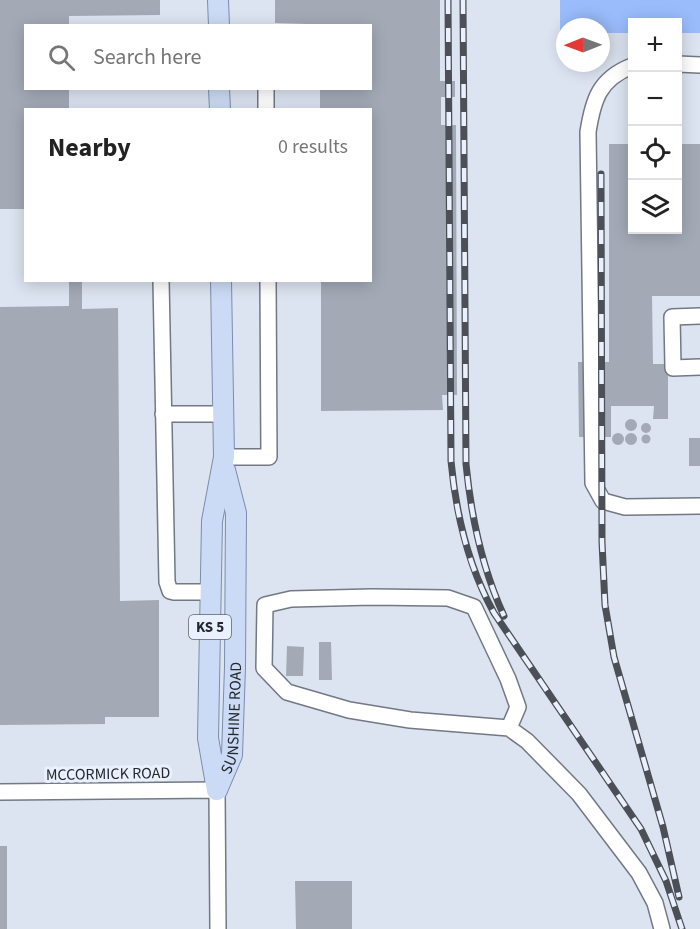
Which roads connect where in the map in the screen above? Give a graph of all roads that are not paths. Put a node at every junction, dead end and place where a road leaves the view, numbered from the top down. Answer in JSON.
{"nodes":[{"id":1,"x":218,"y":0,"type":"edge"},
{"id":2,"x":219,"y":24,"type":"edge"},
{"id":3,"x":682,"y":64,"type":"edge"},
{"id":4,"x":700,"y":66,"type":"edge"},
{"id":5,"x":628,"y":68,"type":"edge"},
{"id":6,"x":219,"y":90,"type":"edge"},
{"id":7,"x":266,"y":90,"type":"edge"},
{"id":8,"x":220,"y":108,"type":"edge"},
{"id":9,"x":266,"y":108,"type":"edge"},
{"id":10,"x":161,"y":282,"type":"edge"},
{"id":11,"x":222,"y":282,"type":"edge"},
{"id":12,"x":268,"y":282,"type":"edge"},
{"id":13,"x":700,"y":316,"type":"edge"},
{"id":14,"x":700,"y":367,"type":"edge"},
{"id":15,"x":163,"y":414,"type":"junction"},
{"id":16,"x":223,"y":414,"type":"junction"},
{"id":17,"x":223,"y":461,"type":"junction"},
{"id":18,"x":700,"y":506,"type":"edge"},
{"id":19,"x":211,"y":592,"type":"junction"},
{"id":20,"x":508,"y":728,"type":"junction"},
{"id":21,"x":217,"y":790,"type":"junction"},
{"id":22,"x":0,"y":792,"type":"edge"},
{"id":23,"x":218,"y":929,"type":"edge"},
{"id":24,"x":662,"y":929,"type":"edge"}],
"edges":[{"from":1,"to":2,"type":"main road"},
{"from":3,"to":4,"type":"street"},
{"from":5,"to":18,"type":"street"},
{"from":6,"to":8,"type":"main road"},
{"from":7,"to":9,"type":"street"},
{"from":10,"to":15,"type":"street"},
{"from":11,"to":16,"type":"main road","name":"SUNSHINE ROAD","number":"KS 5"},
{"from":12,"to":17,"type":"street"},
{"from":13,"to":14,"type":"street"},
{"from":15,"to":16,"type":"street"},
{"from":15,"to":19,"type":"street"},
{"from":16,"to":17,"type":"main road","name":"SUNSHINE ROAD","number":"KS 5"},
{"from":17,"to":19,"type":"main road","name":"SUNSHINE ROAD","number":"KS 5"},
{"from":17,"to":21,"type":"main road","name":"SUNSHINE ROAD","number":"KS 5"},
{"from":19,"to":21,"type":"main road","name":"SUNSHINE ROAD","number":"KS 5"},
{"from":20,"to":20,"type":"street"},
{"from":20,"to":24,"type":"street"},
{"from":21,"to":22,"type":"street","name":"MCCORMICK ROAD"},
{"from":21,"to":23,"type":"street","name":"SUNSHINE ROAD"}]}
